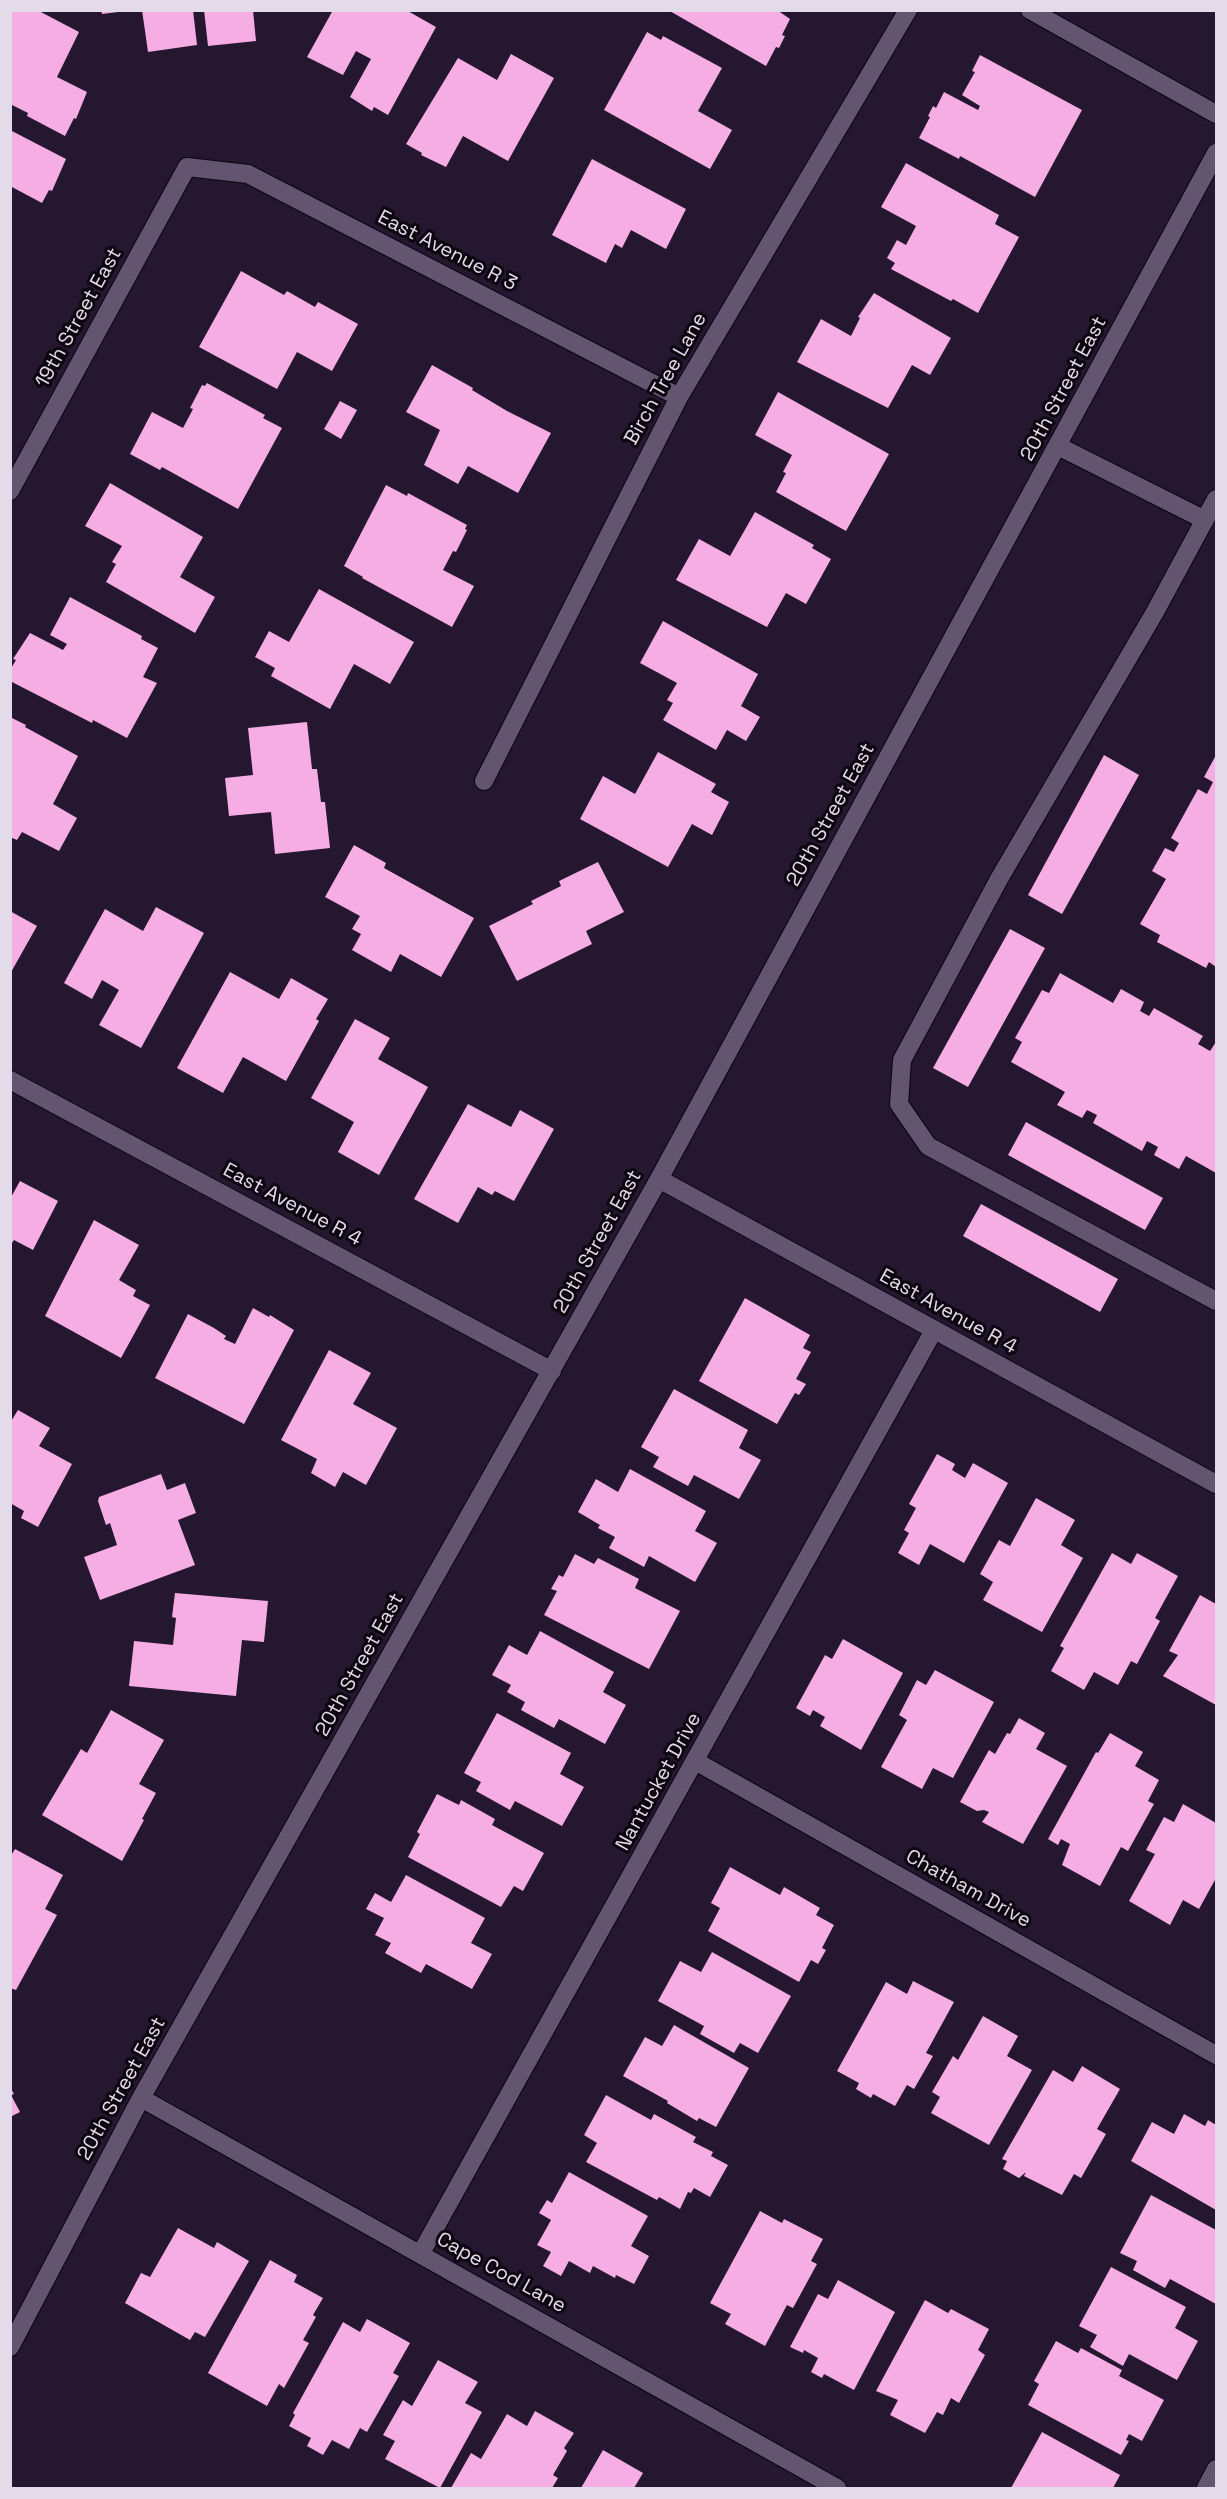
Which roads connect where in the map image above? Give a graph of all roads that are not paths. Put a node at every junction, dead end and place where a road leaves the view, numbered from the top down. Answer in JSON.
{"nodes":[{"id":1,"x":908,"y":10,"type":"edge"},
{"id":2,"x":1030,"y":10,"type":"edge"},
{"id":3,"x":1216,"y":114,"type":"edge"},
{"id":4,"x":1216,"y":153,"type":"edge"},
{"id":5,"x":187,"y":167,"type":"joint"},
{"id":6,"x":679,"y":397,"type":"junction"},
{"id":7,"x":1058,"y":446,"type":"junction"},
{"id":8,"x":10,"y":490,"type":"edge"},
{"id":9,"x":1216,"y":499,"type":"edge"},
{"id":10,"x":1205,"y":520,"type":"junction"},
{"id":11,"x":484,"y":781,"type":"dead end"},
{"id":12,"x":10,"y":1080,"type":"edge"},
{"id":13,"x":659,"y":1179,"type":"junction"},
{"id":14,"x":1216,"y":1301,"type":"edge"},
{"id":15,"x":934,"y":1330,"type":"junction"},
{"id":16,"x":552,"y":1371,"type":"junction"},
{"id":17,"x":1216,"y":1484,"type":"edge"},
{"id":18,"x":697,"y":1762,"type":"junction"},
{"id":19,"x":1216,"y":2055,"type":"edge"},
{"id":20,"x":141,"y":2098,"type":"junction"},
{"id":21,"x":421,"y":2253,"type":"junction"},
{"id":22,"x":10,"y":2347,"type":"edge"},
{"id":23,"x":1216,"y":2469,"type":"edge"},
{"id":24,"x":837,"y":2488,"type":"edge"},
{"id":25,"x":1206,"y":2488,"type":"edge"}],
"edges":[{"from":1,"to":6,"type":"street","name":"Birch Tree Lane"},
{"from":2,"to":3,"type":"street"},
{"from":4,"to":7,"type":"street","name":"20th Street East"},
{"from":5,"to":6,"type":"street","name":"East Avenue R 3"},
{"from":5,"to":8,"type":"street","name":"19th Street East"},
{"from":6,"to":11,"type":"street","name":"Birch Tree Lane"},
{"from":7,"to":10,"type":"street"},
{"from":7,"to":13,"type":"street","name":"20th Street East"},
{"from":9,"to":10,"type":"street"},
{"from":10,"to":14,"type":"street"},
{"from":12,"to":16,"type":"street","name":"East Avenue R 4"},
{"from":13,"to":15,"type":"street","name":"East Avenue R 4"},
{"from":13,"to":16,"type":"street","name":"20th Street East"},
{"from":15,"to":17,"type":"street","name":"East Avenue R 4"},
{"from":15,"to":18,"type":"street","name":"Nantucket Drive"},
{"from":16,"to":20,"type":"street","name":"20th Street East"},
{"from":18,"to":19,"type":"street","name":"Chatham Drive"},
{"from":18,"to":21,"type":"street","name":"Nantucket Drive"},
{"from":20,"to":21,"type":"street","name":"Cape Cod Lane"},
{"from":20,"to":22,"type":"street","name":"20th Street East"},
{"from":21,"to":24,"type":"street","name":"Cape Cod Lane"},
{"from":23,"to":25,"type":"street"}]}
